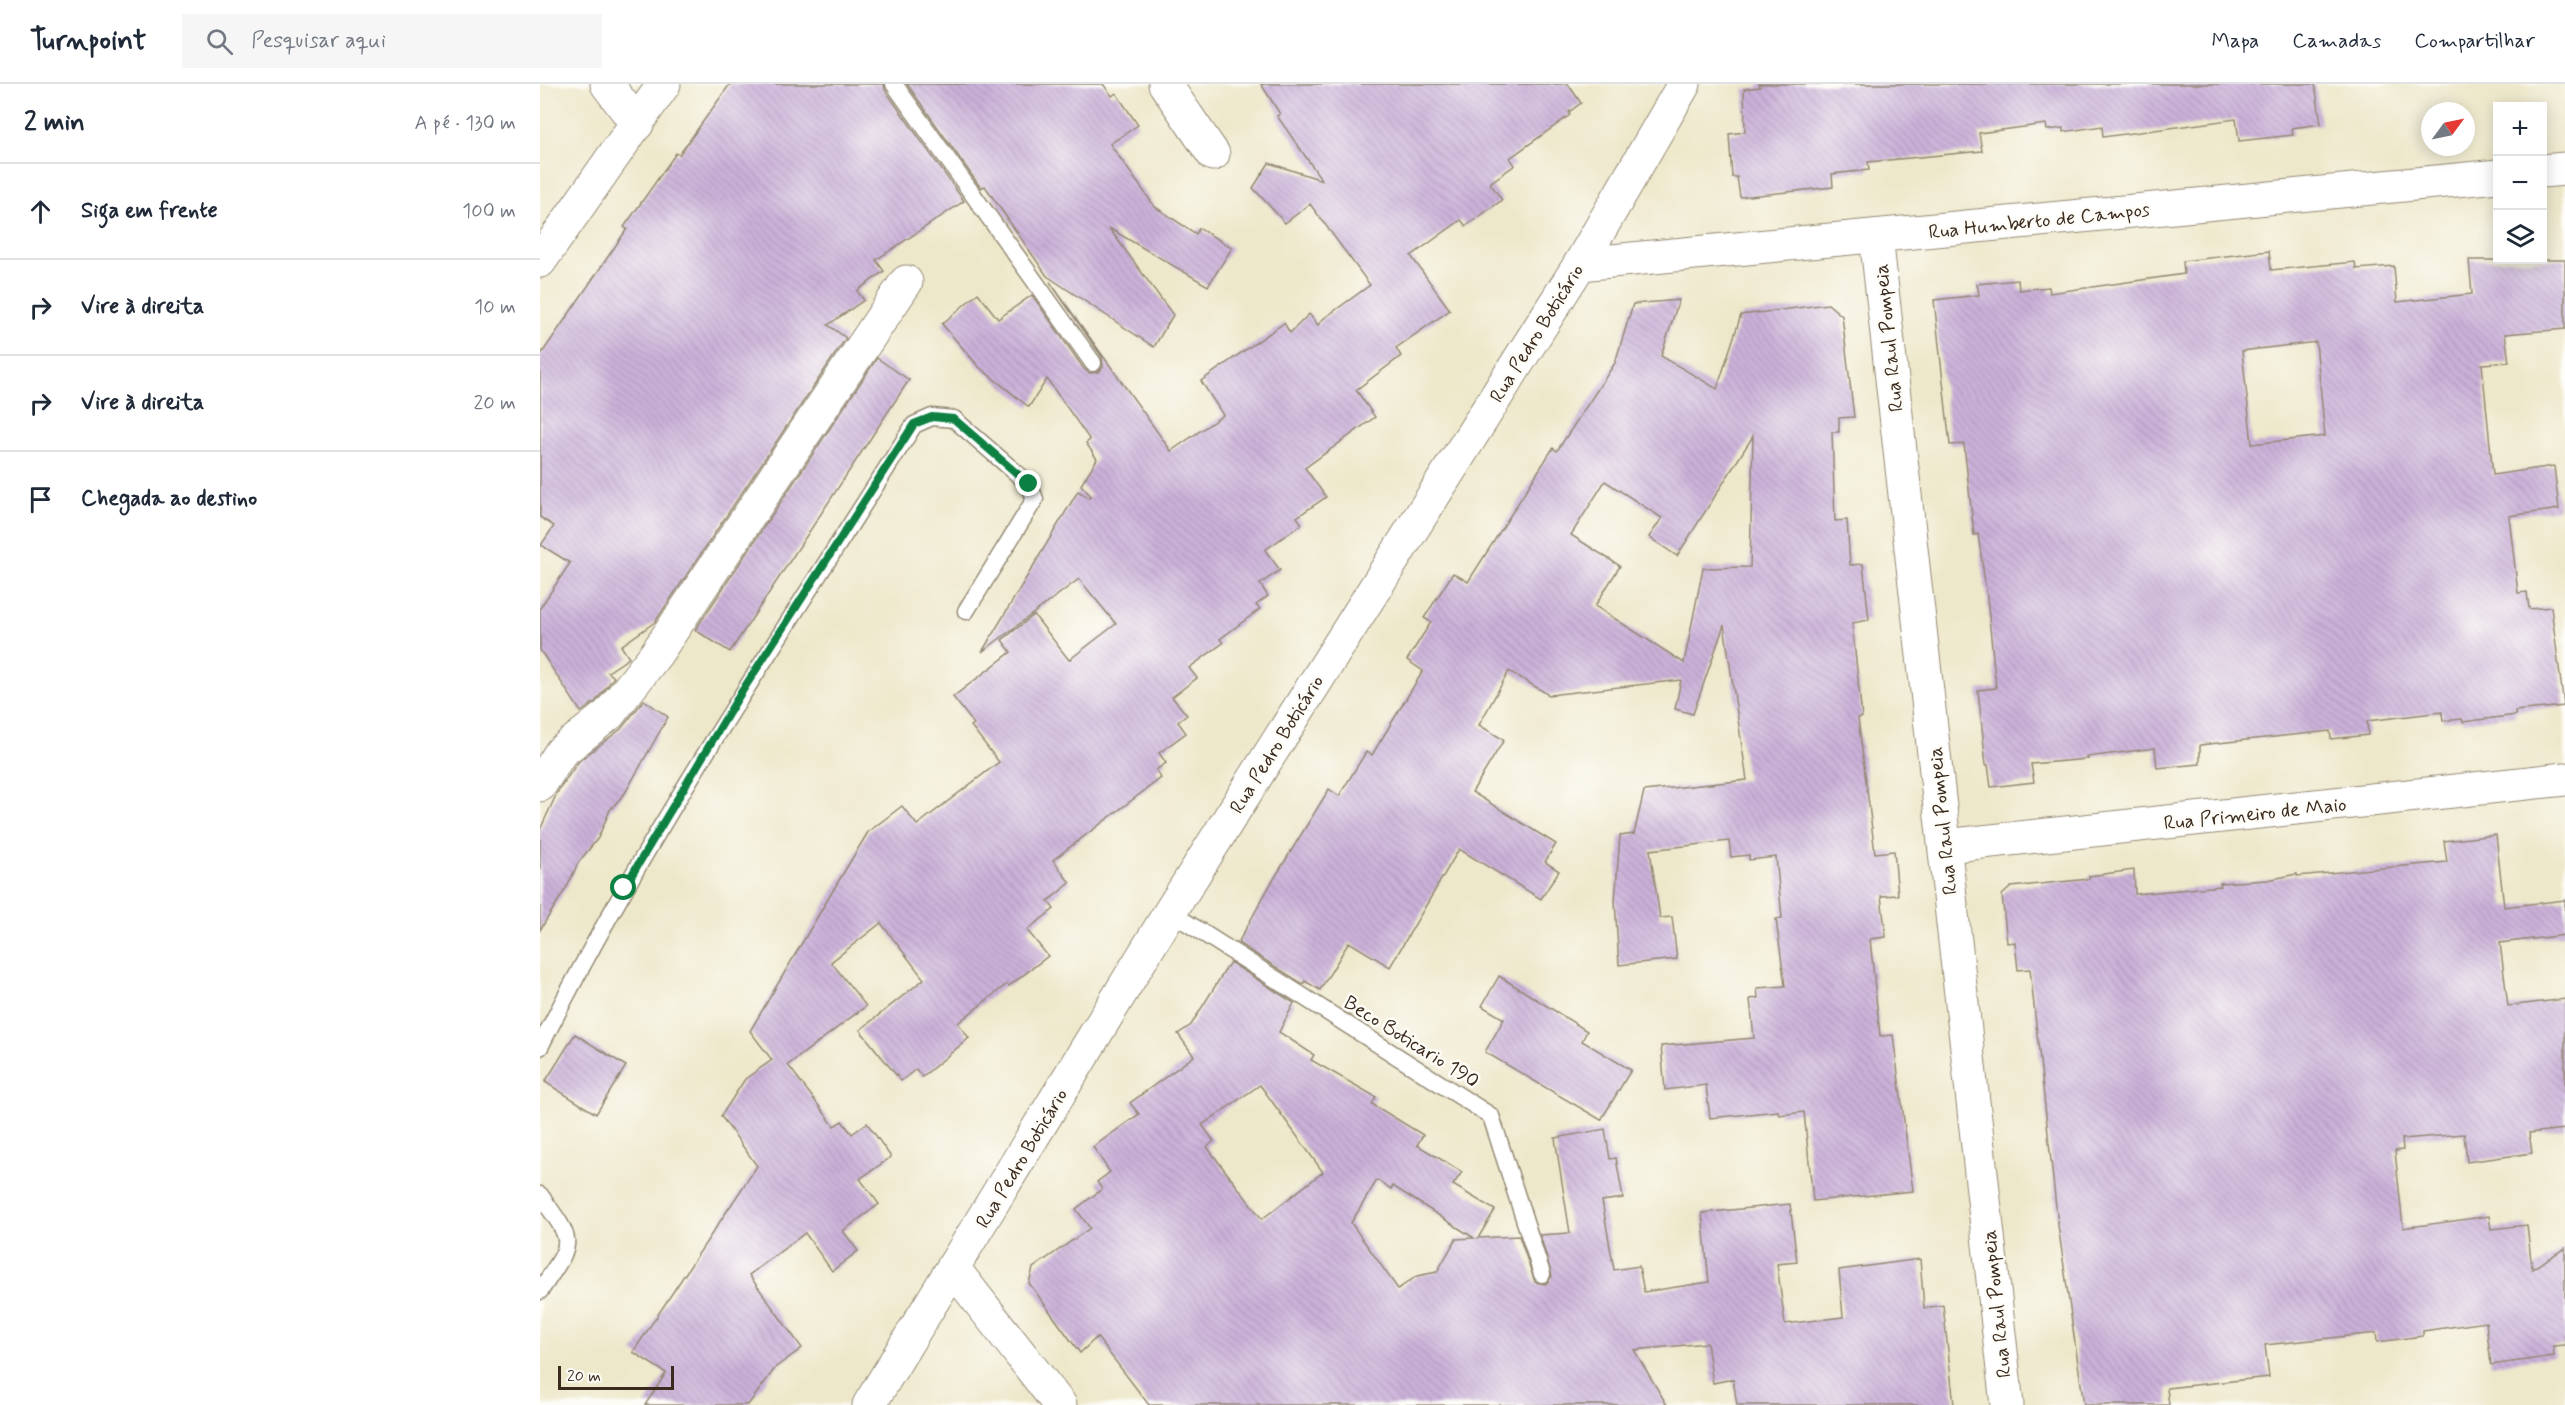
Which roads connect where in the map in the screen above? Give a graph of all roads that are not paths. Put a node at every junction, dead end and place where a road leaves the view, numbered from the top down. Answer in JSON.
{"nodes":[{"id":1,"x":607,"y":84,"type":"edge"},
{"id":2,"x":664,"y":84,"type":"edge"},
{"id":3,"x":894,"y":84,"type":"edge"},
{"id":4,"x":1165,"y":84,"type":"edge"},
{"id":5,"x":1683,"y":84,"type":"edge"},
{"id":6,"x":637,"y":124,"type":"junction"},
{"id":7,"x":1213,"y":154,"type":"dead end"},
{"id":8,"x":2565,"y":169,"type":"edge"},
{"id":9,"x":2547,"y":171,"type":"edge"},
{"id":10,"x":2493,"y":176,"type":"edge"},
{"id":11,"x":1876,"y":236,"type":"junction"},
{"id":12,"x":540,"y":261,"type":"edge"},
{"id":13,"x":1580,"y":264,"type":"junction"},
{"id":14,"x":906,"y":282,"type":"dead end"},
{"id":15,"x":1093,"y":363,"type":"dead end"},
{"id":16,"x":966,"y":611,"type":"dead end"},
{"id":17,"x":2565,"y":779,"type":"edge"},
{"id":18,"x":540,"y":785,"type":"edge"},
{"id":19,"x":1944,"y":846,"type":"junction"},
{"id":20,"x":1170,"y":912,"type":"junction"},
{"id":21,"x":540,"y":1047,"type":"edge"},
{"id":22,"x":540,"y":1195,"type":"edge"},
{"id":23,"x":954,"y":1268,"type":"junction"},
{"id":24,"x":1542,"y":1274,"type":"dead end"},
{"id":25,"x":540,"y":1290,"type":"edge"},
{"id":26,"x":869,"y":1405,"type":"edge"},
{"id":27,"x":1060,"y":1405,"type":"edge"},
{"id":28,"x":2007,"y":1405,"type":"edge"}],
"edges":[{"from":1,"to":6,"type":"street"},
{"from":2,"to":6,"type":"street"},
{"from":3,"to":15,"type":"lane"},
{"from":4,"to":7,"type":"street"},
{"from":5,"to":13,"type":"street","name":"Rua Pedro Boticário"},
{"from":6,"to":12,"type":"street"},
{"from":8,"to":9,"type":"street"},
{"from":10,"to":11,"type":"street","name":"Rua Humberto de Campos"},
{"from":11,"to":13,"type":"street","name":"Rua Humberto de Campos"},
{"from":11,"to":19,"type":"street","name":"Rua Raul Pompeia"},
{"from":13,"to":20,"type":"street","name":"Rua Pedro Boticário"},
{"from":14,"to":18,"type":"street"},
{"from":16,"to":21,"type":"lane"},
{"from":17,"to":19,"type":"street","name":"Rua Primeiro de Maio"},
{"from":19,"to":28,"type":"street","name":"Rua Raul Pompeia"},
{"from":20,"to":23,"type":"street","name":"Rua Pedro Boticário"},
{"from":20,"to":24,"type":"lane","name":"Beco Boticario 190"},
{"from":22,"to":25,"type":"lane"},
{"from":23,"to":26,"type":"street","name":"Rua Pedro Boticário"},
{"from":23,"to":27,"type":"street"}]}
